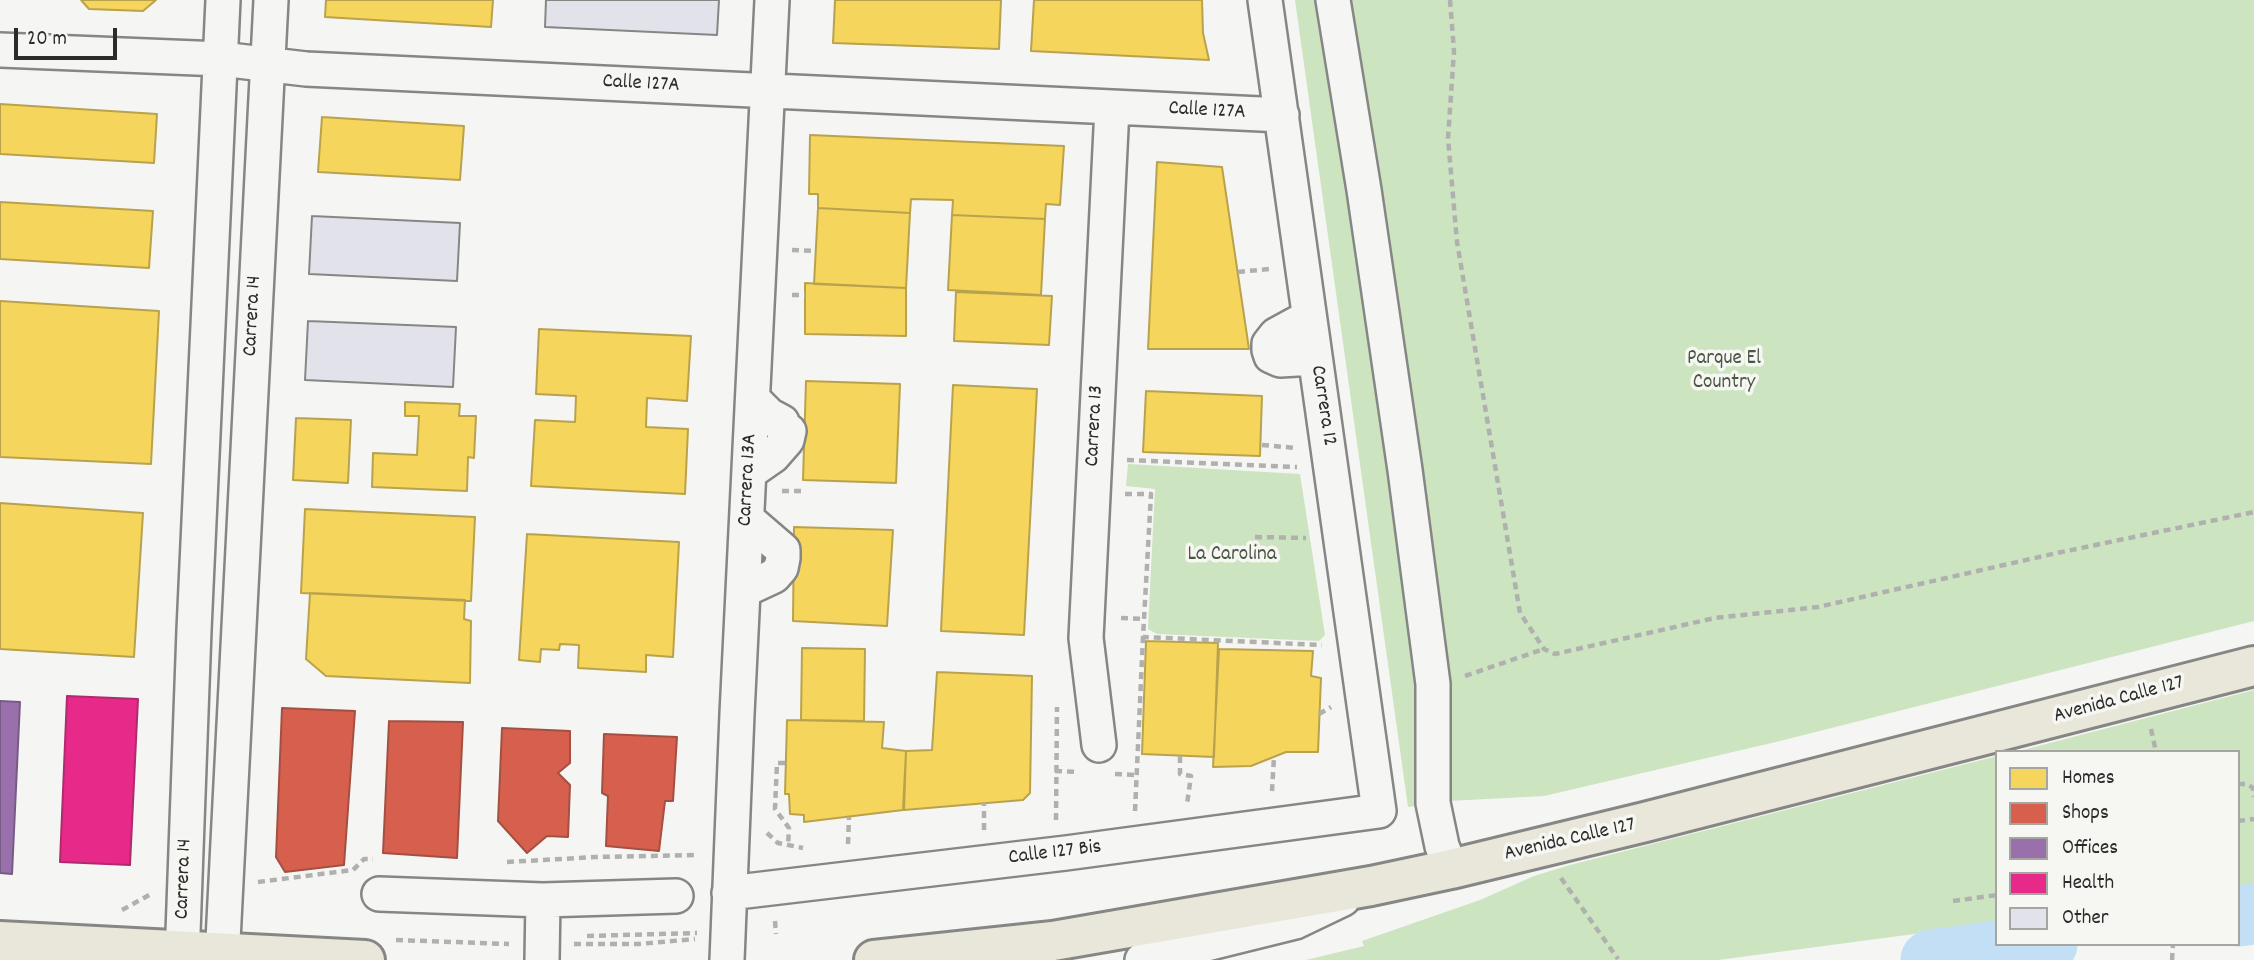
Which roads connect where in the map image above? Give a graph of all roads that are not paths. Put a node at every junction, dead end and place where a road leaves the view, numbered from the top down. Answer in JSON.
{"nodes":[{"id":1,"x":223,"y":0,"type":"edge"},
{"id":2,"x":271,"y":0,"type":"edge"},
{"id":3,"x":772,"y":0,"type":"edge"},
{"id":4,"x":1265,"y":0,"type":"edge"},
{"id":5,"x":1333,"y":0,"type":"edge"},
{"id":6,"x":0,"y":50,"type":"edge"},
{"id":7,"x":221,"y":59,"type":"junction"},
{"id":8,"x":267,"y":64,"type":"junction"},
{"id":9,"x":769,"y":90,"type":"junction"},
{"id":10,"x":1112,"y":107,"type":"junction"},
{"id":11,"x":1282,"y":116,"type":"junction"},
{"id":12,"x":1308,"y":317,"type":"junction"},
{"id":13,"x":1314,"y":358,"type":"junction"},
{"id":14,"x":194,"y":630,"type":"junction"},
{"id":15,"x":238,"y":631,"type":"junction"},
{"id":16,"x":2254,"y":666,"type":"edge"},
{"id":17,"x":1099,"y":745,"type":"dead end"},
{"id":18,"x":1380,"y":811,"type":"joint"},
{"id":19,"x":1451,"y":869,"type":"junction"},
{"id":20,"x":1371,"y":886,"type":"junction"},
{"id":21,"x":729,"y":893,"type":"junction"},
{"id":22,"x":379,"y":894,"type":"dead end"},
{"id":23,"x":543,"y":900,"type":"junction"},
{"id":24,"x":686,"y":908,"type":"road end"},
{"id":25,"x":0,"y":941,"type":"edge"},
{"id":26,"x":542,"y":947,"type":"edge"},
{"id":27,"x":182,"y":955,"type":"edge"},
{"id":28,"x":222,"y":956,"type":"edge"},
{"id":29,"x":365,"y":960,"type":"edge"},
{"id":30,"x":727,"y":960,"type":"edge"},
{"id":31,"x":874,"y":960,"type":"edge"},
{"id":32,"x":1142,"y":960,"type":"edge"}],
"edges":[{"from":1,"to":7,"type":"street","name":"Carrera 14"},
{"from":2,"to":8,"type":"street","name":"Carrera 14"},
{"from":3,"to":9,"type":"street","name":"Carrera 13A"},
{"from":4,"to":11,"type":"street","name":"Carrera 12"},
{"from":5,"to":19,"type":"street"},
{"from":6,"to":7,"type":"street","name":"Calle 127A"},
{"from":7,"to":8,"type":"street","name":"Calle 127A"},
{"from":7,"to":14,"type":"street","name":"Carrera 14"},
{"from":8,"to":9,"type":"street","name":"Calle 127A"},
{"from":8,"to":15,"type":"street","name":"Carrera 14"},
{"from":9,"to":10,"type":"street","name":"Calle 127A"},
{"from":9,"to":21,"type":"street","name":"Carrera 13A"},
{"from":10,"to":11,"type":"street","name":"Calle 127A"},
{"from":10,"to":17,"type":"street","name":"Carrera 13"},
{"from":11,"to":12,"type":"street","name":"Carrera 12"},
{"from":12,"to":13,"type":"street","name":"Carrera 12"},
{"from":12,"to":13,"type":"street"},
{"from":13,"to":18,"type":"street","name":"Carrera 12"},
{"from":14,"to":15,"type":"street"},
{"from":14,"to":27,"type":"street","name":"Carrera 14"},
{"from":15,"to":28,"type":"street","name":"Carrera 14"},
{"from":16,"to":19,"type":"main road","name":"Avenida Calle 127"},
{"from":18,"to":21,"type":"street","name":"Calle 127 Bis"},
{"from":19,"to":20,"type":"main road","name":"Avenida Calle 127"},
{"from":20,"to":31,"type":"main road","name":"Avenida Calle 127"},
{"from":20,"to":32,"type":"street"},
{"from":21,"to":30,"type":"street","name":"Carrera 13A"},
{"from":22,"to":23,"type":"street"},
{"from":23,"to":24,"type":"street"},
{"from":23,"to":26,"type":"street"},
{"from":25,"to":27,"type":"main road"},
{"from":27,"to":28,"type":"main road"},
{"from":28,"to":29,"type":"main road"}]}
